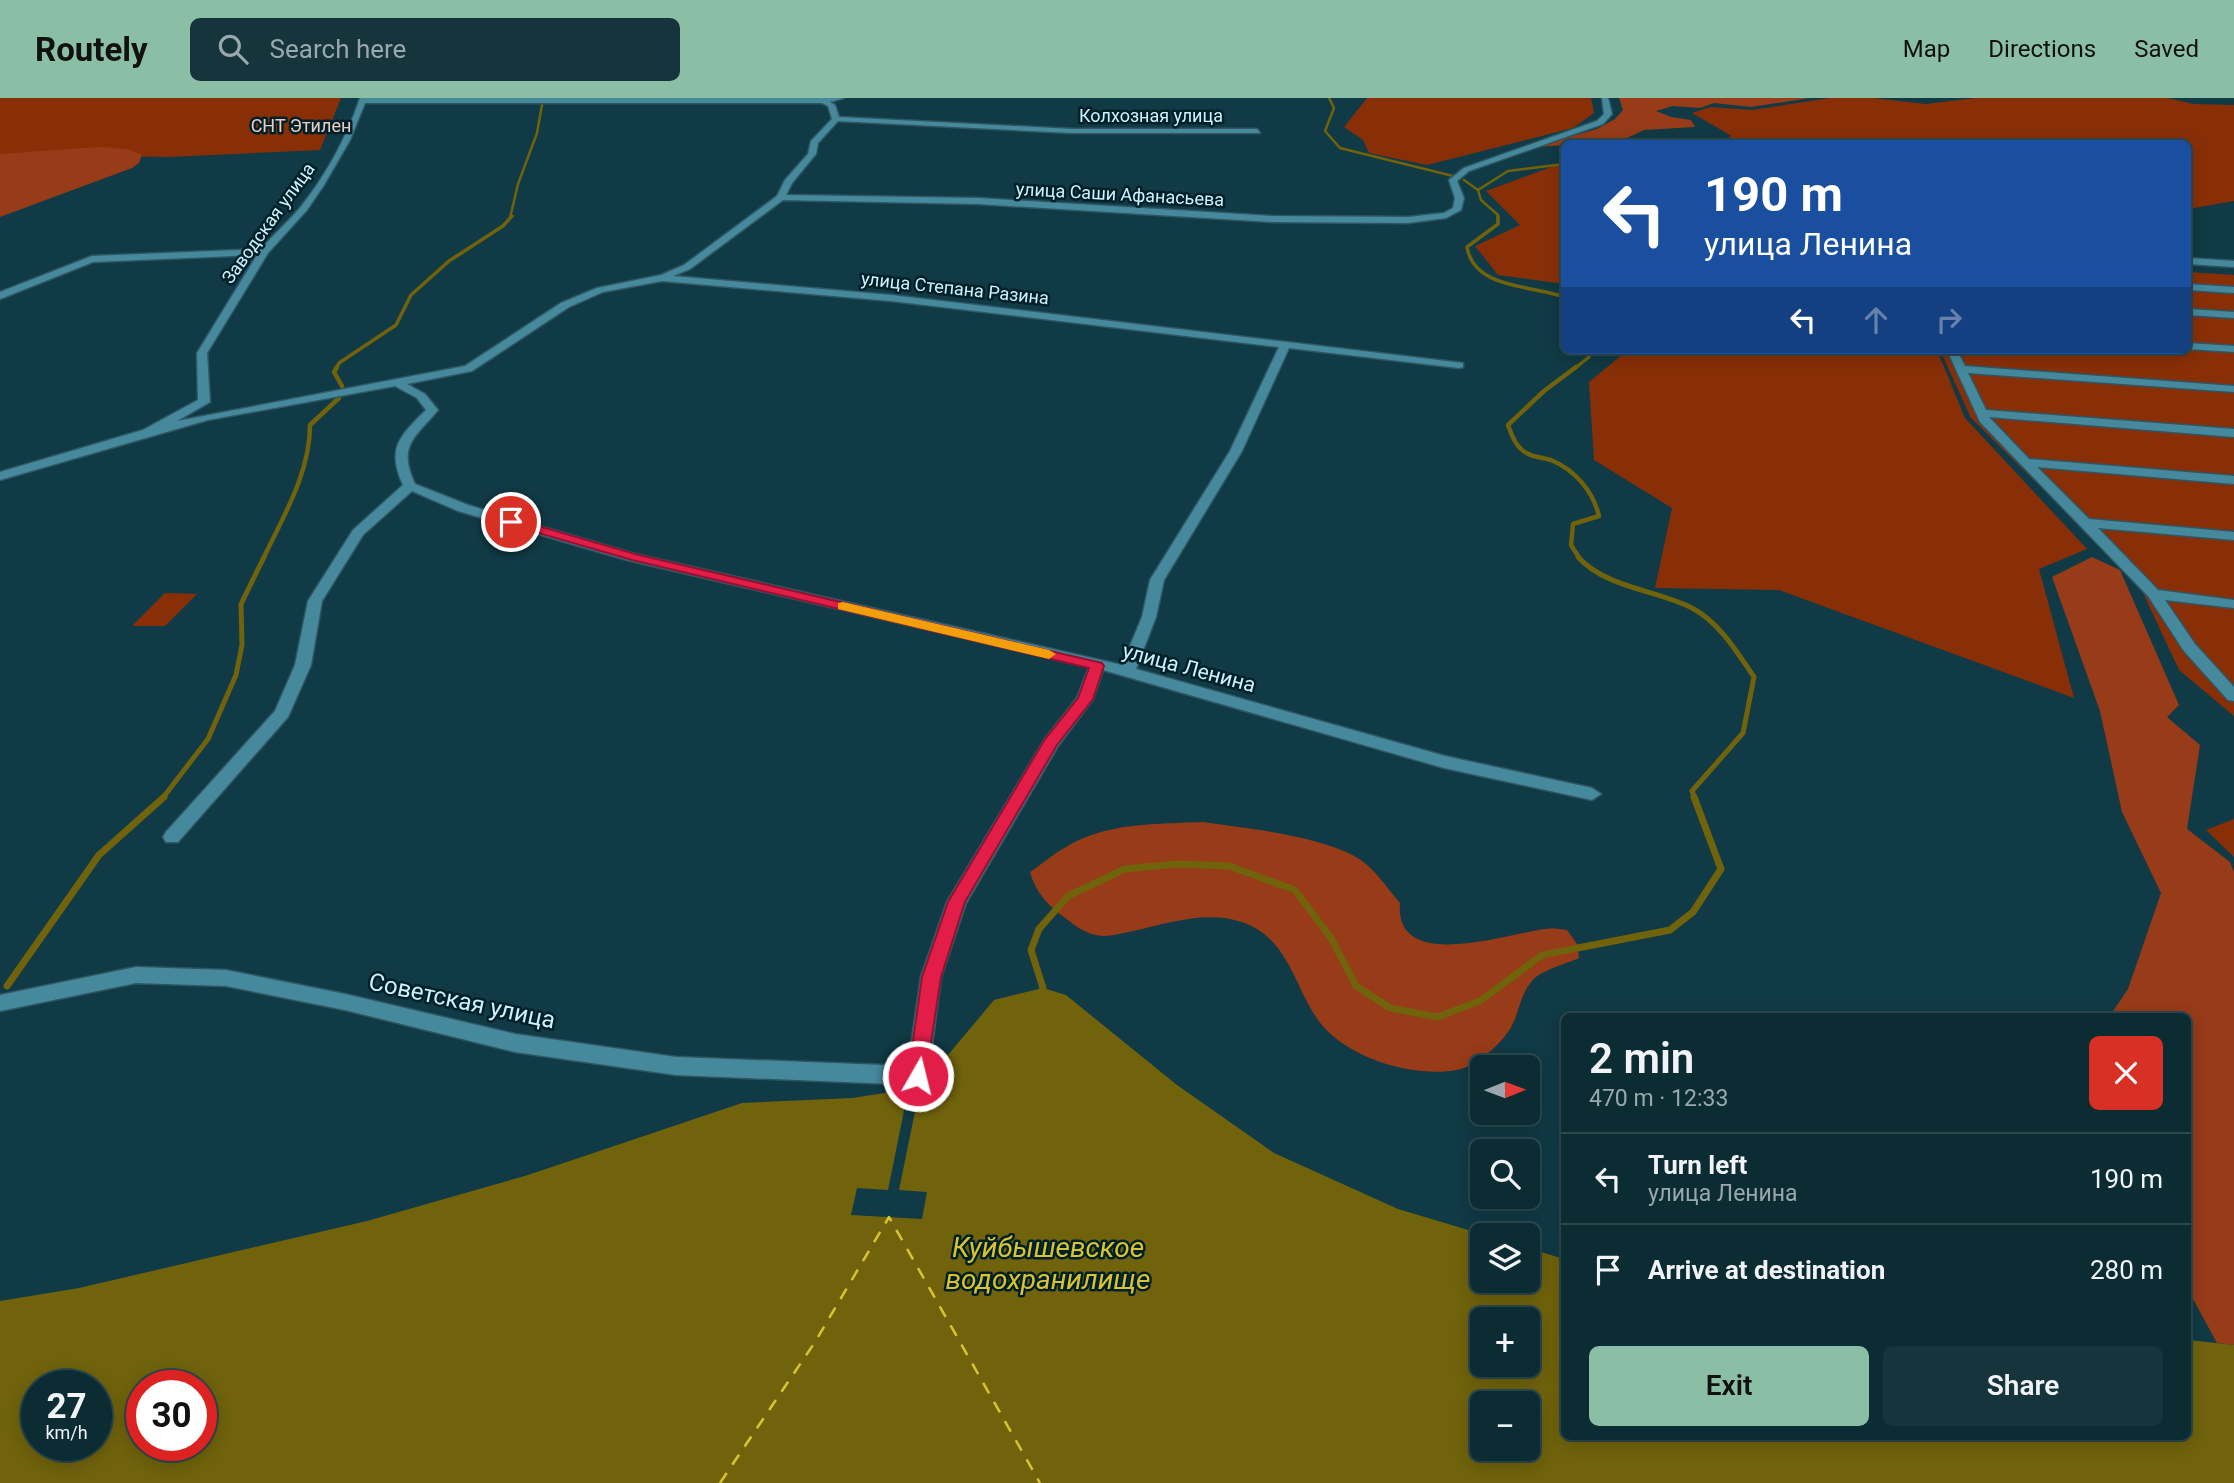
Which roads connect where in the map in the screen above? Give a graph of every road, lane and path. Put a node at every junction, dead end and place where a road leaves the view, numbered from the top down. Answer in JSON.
{"nodes":[{"id":1,"x":841,"y":98,"type":"edge"},
{"id":2,"x":1605,"y":98,"type":"edge"},
{"id":3,"x":363,"y":99,"type":"edge"},
{"id":4,"x":823,"y":101,"type":"junction"},
{"id":5,"x":836,"y":119,"type":"junction"},
{"id":6,"x":1257,"y":131,"type":"dead end"},
{"id":7,"x":781,"y":197,"type":"junction"},
{"id":8,"x":264,"y":252,"type":"junction"},
{"id":9,"x":2191,"y":261,"type":"edge"},
{"id":10,"x":2234,"y":264,"type":"edge"},
{"id":11,"x":662,"y":278,"type":"junction"},
{"id":12,"x":2191,"y":287,"type":"edge"},
{"id":13,"x":2234,"y":290,"type":"edge"},
{"id":14,"x":0,"y":296,"type":"edge"},
{"id":15,"x":2191,"y":312,"type":"edge"},
{"id":16,"x":2234,"y":315,"type":"edge"},
{"id":17,"x":1285,"y":346,"type":"junction"},
{"id":18,"x":2191,"y":346,"type":"edge"},
{"id":19,"x":2234,"y":349,"type":"edge"},
{"id":20,"x":1954,"y":354,"type":"edge"},
{"id":21,"x":1459,"y":365,"type":"dead end"},
{"id":22,"x":1961,"y":369,"type":"junction"},
{"id":23,"x":396,"y":382,"type":"junction"},
{"id":24,"x":2234,"y":389,"type":"edge"},
{"id":25,"x":1982,"y":412,"type":"junction"},
{"id":26,"x":147,"y":433,"type":"junction"},
{"id":27,"x":2234,"y":433,"type":"edge"},
{"id":28,"x":2026,"y":462,"type":"junction"},
{"id":29,"x":0,"y":476,"type":"edge"},
{"id":30,"x":2234,"y":480,"type":"edge"},
{"id":31,"x":410,"y":486,"type":"junction"},
{"id":32,"x":2084,"y":523,"type":"junction"},
{"id":33,"x":2234,"y":536,"type":"edge"},
{"id":34,"x":2154,"y":594,"type":"junction"},
{"id":35,"x":2234,"y":604,"type":"edge"},
{"id":36,"x":1097,"y":666,"type":"junction"},
{"id":37,"x":1127,"y":671,"type":"junction"},
{"id":38,"x":2226,"y":682,"type":"edge"},
{"id":39,"x":2234,"y":696,"type":"edge"},
{"id":40,"x":1592,"y":794,"type":"dead end"},
{"id":41,"x":172,"y":838,"type":"dead end"},
{"id":42,"x":0,"y":1003,"type":"edge"}],
"edges":[{"from":1,"to":4,"type":"street"},
{"from":2,"to":7,"type":"street","name":"улица Саши Афанасьева"},
{"from":3,"to":4,"type":"street"},
{"from":3,"to":8,"type":"street","name":"Заводская улица"},
{"from":4,"to":5,"type":"street"},
{"from":5,"to":6,"type":"street","name":"Колхозная улица"},
{"from":5,"to":7,"type":"street"},
{"from":7,"to":11,"type":"street"},
{"from":8,"to":14,"type":"street"},
{"from":8,"to":26,"type":"street","name":"Заводская улица"},
{"from":9,"to":10,"type":"street"},
{"from":11,"to":17,"type":"street","name":"улица Степана Разина"},
{"from":11,"to":23,"type":"street","name":"улица Степана Разина"},
{"from":12,"to":13,"type":"street"},
{"from":15,"to":16,"type":"street"},
{"from":17,"to":21,"type":"street","name":"улица Степана Разина"},
{"from":17,"to":37,"type":"street"},
{"from":18,"to":19,"type":"street"},
{"from":20,"to":22,"type":"street"},
{"from":22,"to":24,"type":"street"},
{"from":22,"to":25,"type":"street"},
{"from":23,"to":26,"type":"street"},
{"from":23,"to":31,"type":"street"},
{"from":25,"to":27,"type":"street"},
{"from":25,"to":28,"type":"street"},
{"from":26,"to":29,"type":"street","name":"Заводская улица"},
{"from":28,"to":30,"type":"street"},
{"from":28,"to":32,"type":"street"},
{"from":31,"to":36,"type":"street","name":"улица Ленина"},
{"from":31,"to":41,"type":"street"},
{"from":32,"to":33,"type":"street"},
{"from":32,"to":34,"type":"street"},
{"from":34,"to":35,"type":"street"},
{"from":34,"to":38,"type":"street"},
{"from":36,"to":37,"type":"street","name":"улица Ленина"},
{"from":36,"to":42,"type":"street","name":"Советская улица"},
{"from":37,"to":40,"type":"street","name":"улица Ленина"},
{"from":38,"to":39,"type":"street"}]}
